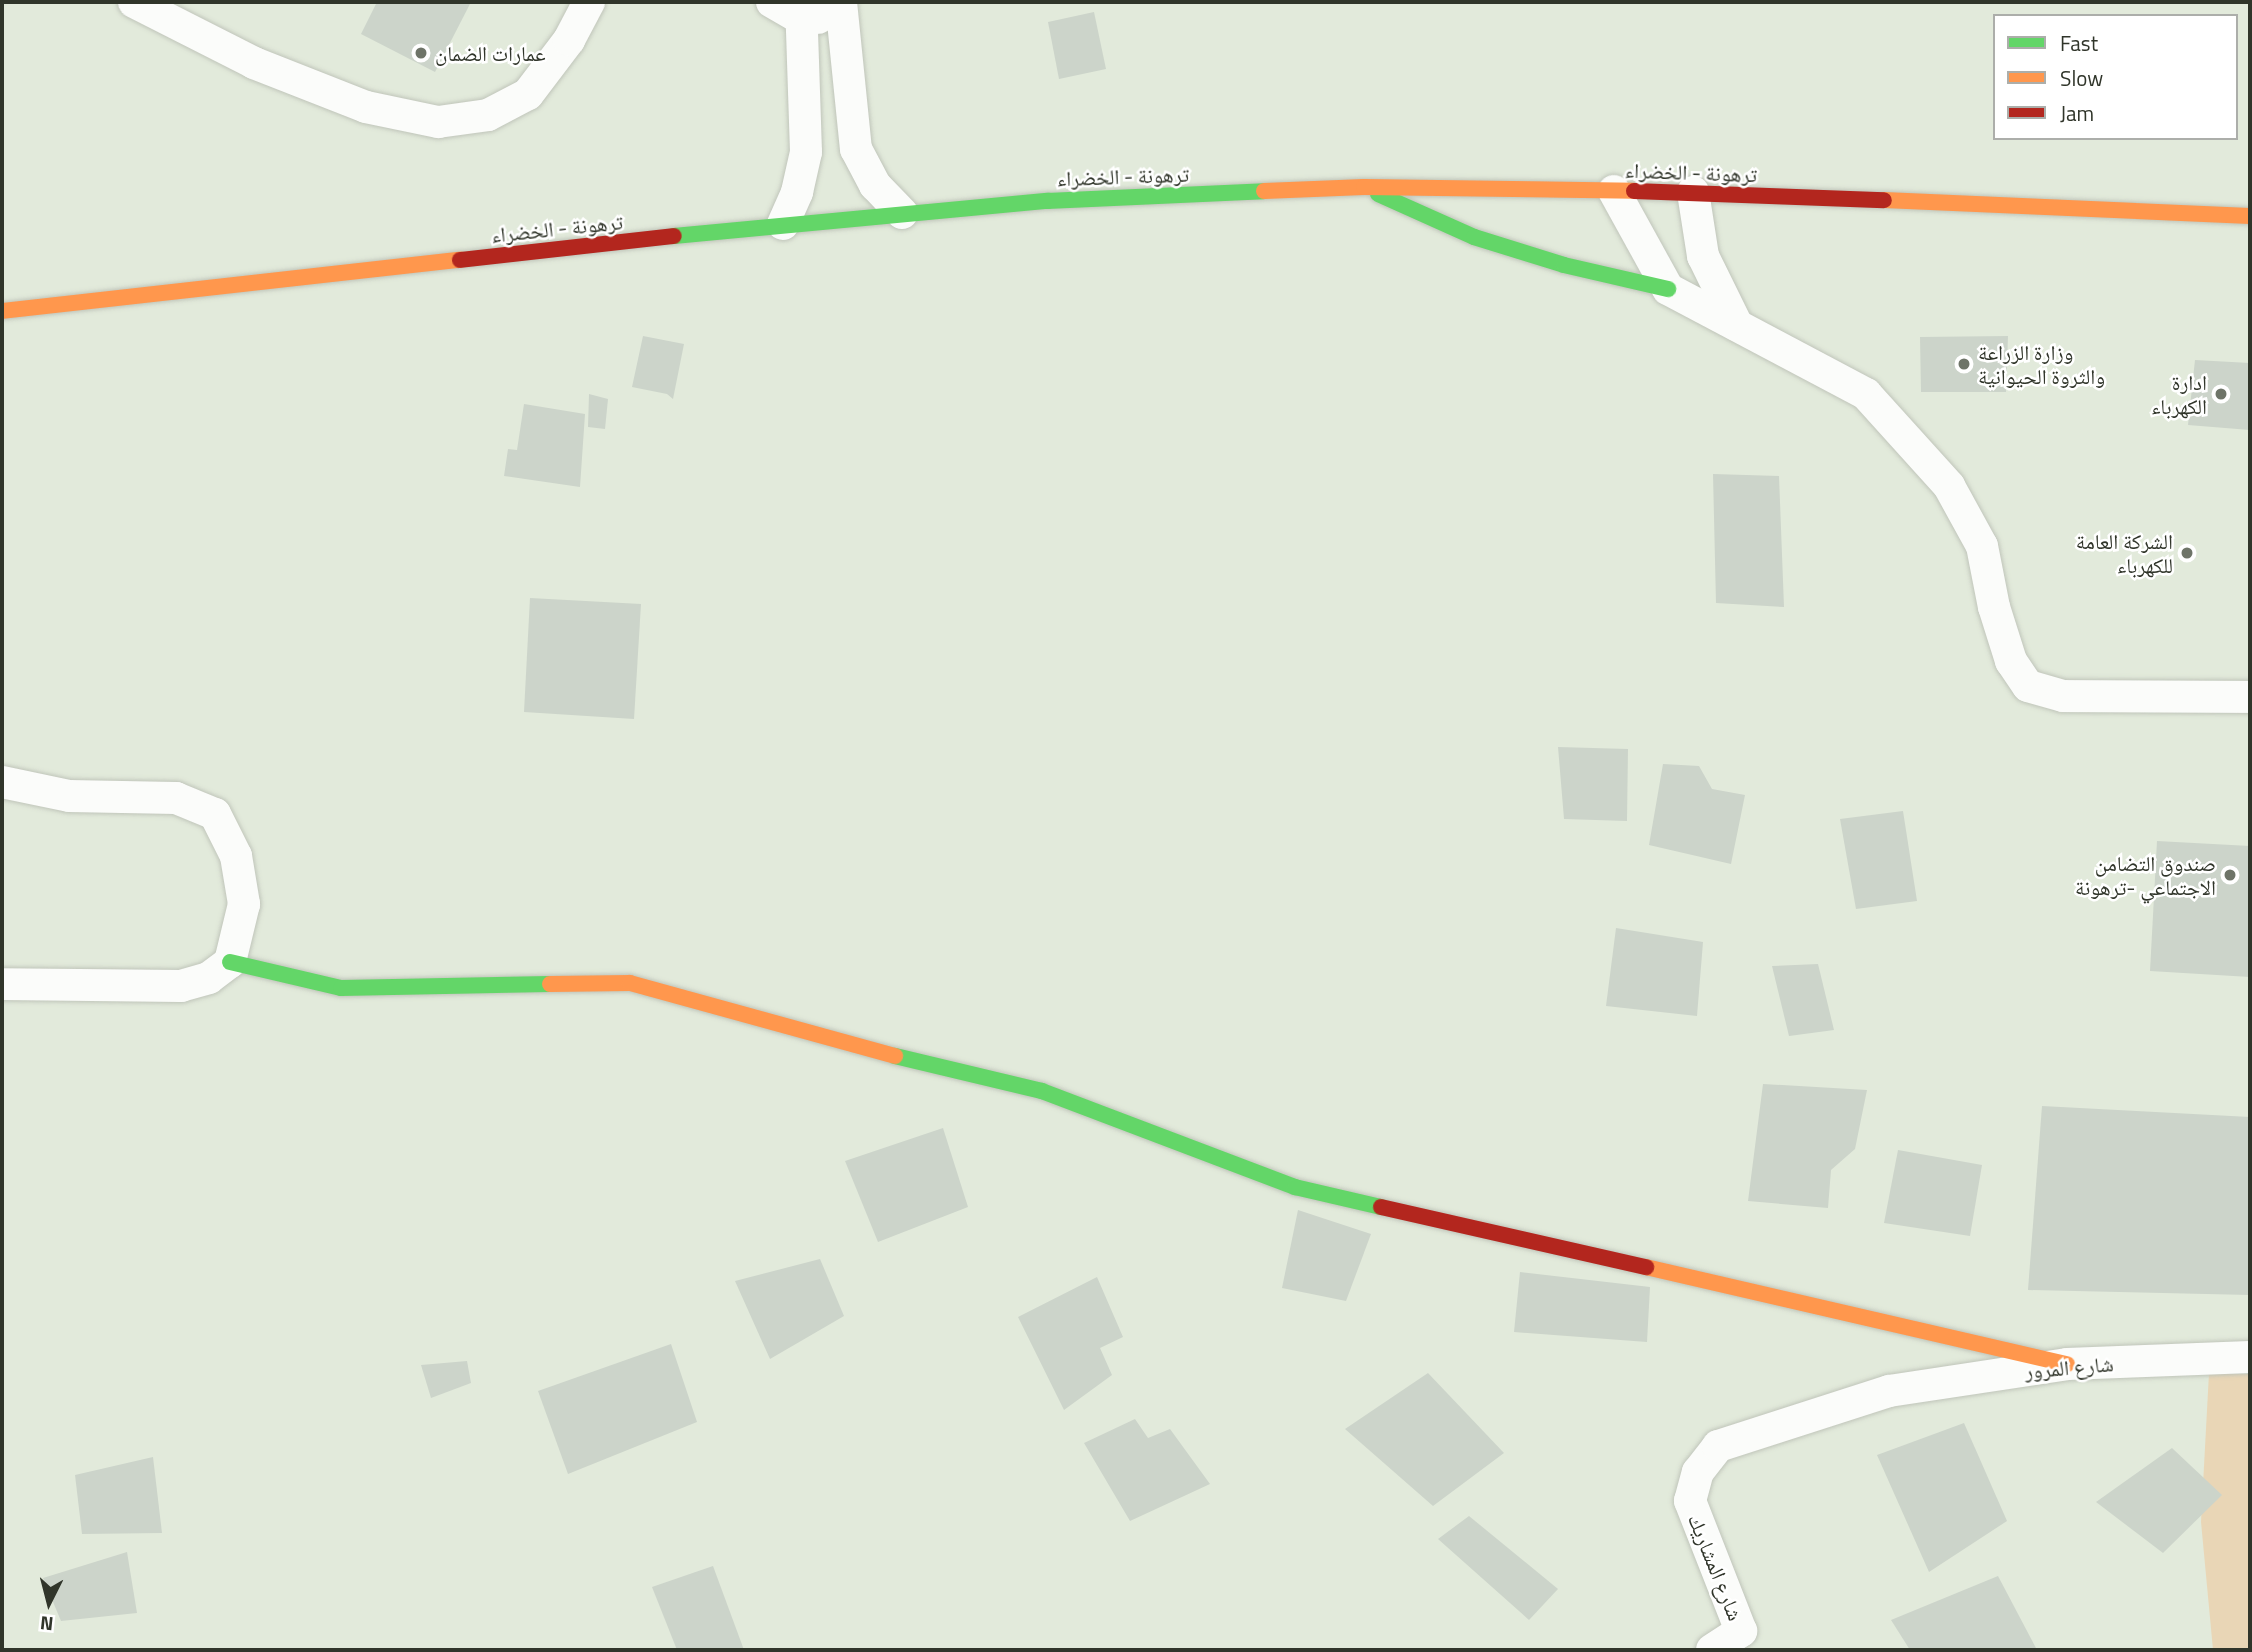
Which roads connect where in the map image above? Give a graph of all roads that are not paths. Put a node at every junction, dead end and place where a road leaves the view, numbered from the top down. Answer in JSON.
{"nodes":[{"id":1,"x":134,"y":2,"type":"edge"},
{"id":2,"x":589,"y":2,"type":"edge"},
{"id":3,"x":772,"y":2,"type":"edge"},
{"id":4,"x":841,"y":9,"type":"edge"},
{"id":5,"x":801,"y":10,"type":"edge"},
{"id":6,"x":1364,"y":187,"type":"junction"},
{"id":7,"x":1614,"y":191,"type":"junction"},
{"id":8,"x":1693,"y":192,"type":"junction"},
{"id":9,"x":902,"y":214,"type":"junction"},
{"id":10,"x":2250,"y":216,"type":"edge"},
{"id":11,"x":783,"y":224,"type":"junction"},
{"id":12,"x":1668,"y":289,"type":"junction"},
{"id":13,"x":2,"y":311,"type":"edge"},
{"id":14,"x":1737,"y":325,"type":"junction"},
{"id":15,"x":2250,"y":697,"type":"edge"},
{"id":16,"x":2,"y":782,"type":"edge"},
{"id":17,"x":230,"y":962,"type":"junction"},
{"id":18,"x":2,"y":984,"type":"edge"},
{"id":19,"x":2250,"y":1357,"type":"edge"},
{"id":20,"x":2067,"y":1364,"type":"junction"},
{"id":21,"x":1889,"y":1391,"type":"joint"},
{"id":22,"x":1712,"y":1650,"type":"edge"}],
"edges":[{"from":1,"to":2,"type":"street"},
{"from":3,"to":5,"type":"street"},
{"from":4,"to":5,"type":"street"},
{"from":4,"to":9,"type":"street"},
{"from":5,"to":11,"type":"street"},
{"from":6,"to":7,"type":"main road","name":"ترهونة - الخضراء"},
{"from":6,"to":9,"type":"main road","name":"ترهونة - الخضراء"},
{"from":6,"to":12,"type":"main road"},
{"from":7,"to":8,"type":"main road","name":"ترهونة - الخضراء"},
{"from":7,"to":12,"type":"street"},
{"from":8,"to":10,"type":"main road","name":"ترهونة - الخضراء"},
{"from":8,"to":14,"type":"street"},
{"from":9,"to":11,"type":"main road","name":"ترهونة - الخضراء"},
{"from":11,"to":13,"type":"main road","name":"ترهونة - الخضراء"},
{"from":12,"to":14,"type":"street"},
{"from":14,"to":15,"type":"street"},
{"from":16,"to":17,"type":"street"},
{"from":17,"to":18,"type":"street"},
{"from":17,"to":20,"type":"main road"},
{"from":19,"to":20,"type":"street","name":"شارع المرور"},
{"from":20,"to":21,"type":"street","name":"شارع المرور"},
{"from":21,"to":22,"type":"street","name":"شارع المشاريك"}]}
